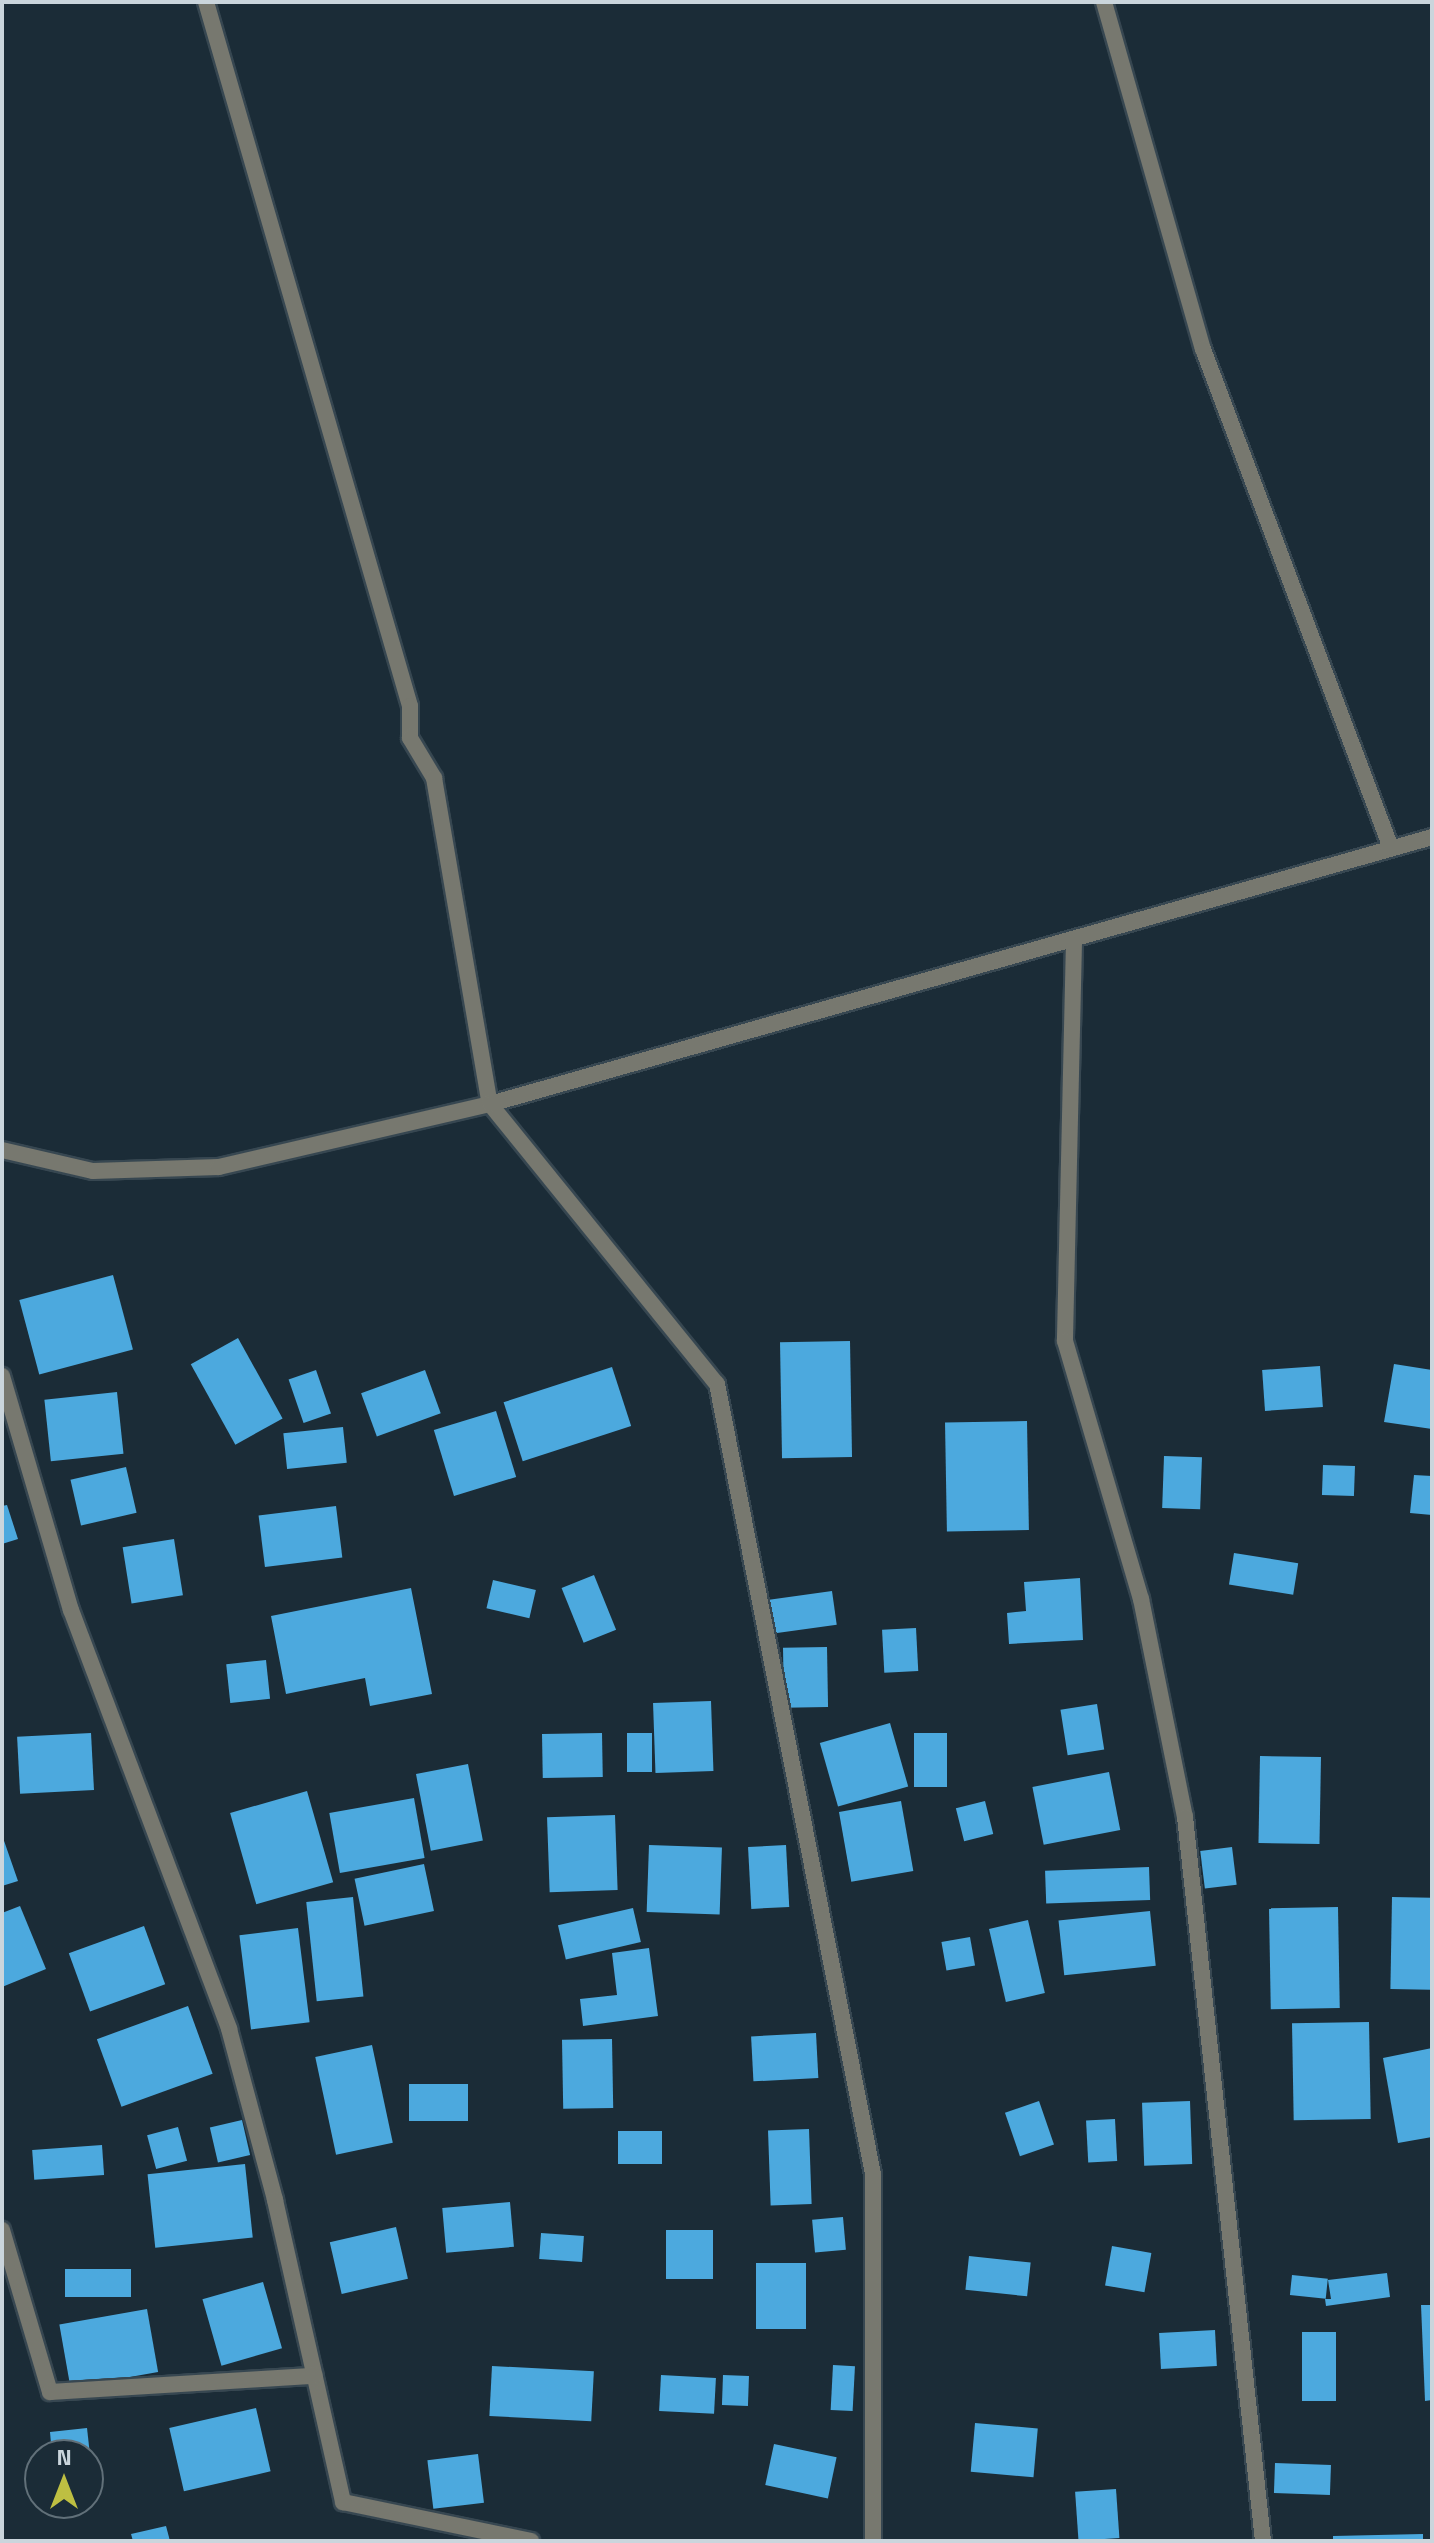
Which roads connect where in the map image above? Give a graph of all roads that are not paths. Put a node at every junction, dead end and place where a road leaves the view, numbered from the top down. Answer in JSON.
{"nodes":[{"id":1,"x":206,"y":2,"type":"edge"},
{"id":2,"x":1104,"y":2,"type":"edge"},
{"id":3,"x":1432,"y":837,"type":"edge"},
{"id":4,"x":1391,"y":848,"type":"junction"},
{"id":5,"x":1074,"y":941,"type":"junction"},
{"id":6,"x":490,"y":1104,"type":"junction"},
{"id":7,"x":2,"y":1150,"type":"edge"},
{"id":8,"x":2,"y":1376,"type":"edge"},
{"id":9,"x":2,"y":2230,"type":"edge"},
{"id":10,"x":315,"y":2376,"type":"junction"},
{"id":11,"x":531,"y":2541,"type":"edge"},
{"id":12,"x":873,"y":2541,"type":"edge"},
{"id":13,"x":1263,"y":2541,"type":"edge"}],
"edges":[{"from":1,"to":6,"type":"street"},
{"from":2,"to":4,"type":"street"},
{"from":3,"to":4,"type":"street"},
{"from":4,"to":5,"type":"street"},
{"from":5,"to":6,"type":"street"},
{"from":5,"to":13,"type":"street"},
{"from":6,"to":7,"type":"street"},
{"from":6,"to":12,"type":"street"},
{"from":8,"to":10,"type":"street"},
{"from":9,"to":10,"type":"street"},
{"from":10,"to":11,"type":"street"}]}
